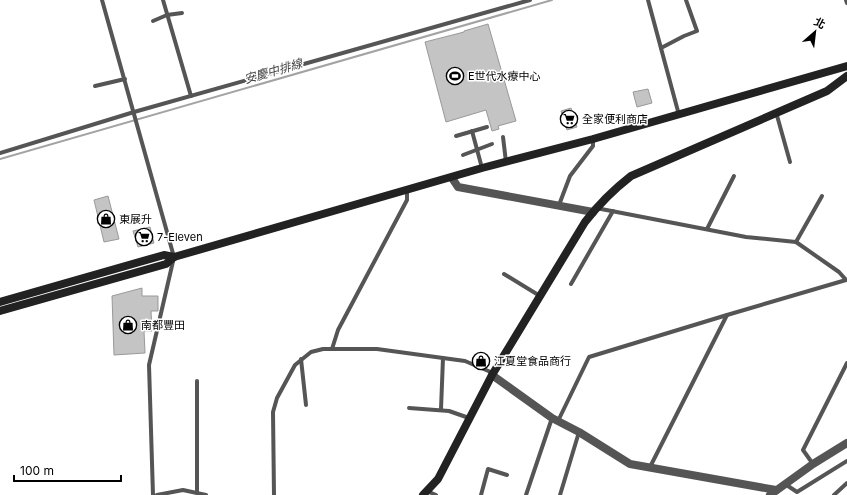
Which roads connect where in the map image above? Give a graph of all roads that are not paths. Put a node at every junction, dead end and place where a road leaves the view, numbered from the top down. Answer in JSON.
{"nodes":[{"id":1,"x":102,"y":0,"type":"edge"},
{"id":2,"x":163,"y":0,"type":"edge"},
{"id":3,"x":530,"y":0,"type":"edge"},
{"id":4,"x":648,"y":0,"type":"edge"},
{"id":5,"x":686,"y":0,"type":"edge"},
{"id":6,"x":846,"y":0,"type":"edge"},
{"id":7,"x":847,"y":3,"type":"edge"},
{"id":8,"x":182,"y":13,"type":"dead end"},
{"id":9,"x":167,"y":16,"type":"junction"},
{"id":10,"x":153,"y":21,"type":"dead end"},
{"id":11,"x":661,"y":48,"type":"junction"},
{"id":12,"x":847,"y":66,"type":"edge"},
{"id":13,"x":847,"y":76,"type":"edge"},
{"id":14,"x":125,"y":79,"type":"junction"},
{"id":15,"x":95,"y":86,"type":"dead end"},
{"id":16,"x":190,"y":96,"type":"junction"},
{"id":17,"x":134,"y":112,"type":"junction"},
{"id":18,"x":776,"y":112,"type":"junction"},
{"id":19,"x":679,"y":115,"type":"junction"},
{"id":20,"x":487,"y":127,"type":"dead end"},
{"id":21,"x":472,"y":131,"type":"junction"},
{"id":22,"x":456,"y":136,"type":"dead end"},
{"id":23,"x":503,"y":137,"type":"dead end"},
{"id":24,"x":593,"y":139,"type":"junction"},
{"id":25,"x":492,"y":144,"type":"dead end"},
{"id":26,"x":477,"y":149,"type":"junction"},
{"id":27,"x":0,"y":153,"type":"edge"},
{"id":28,"x":463,"y":155,"type":"dead end"},
{"id":29,"x":506,"y":162,"type":"junction"},
{"id":30,"x":790,"y":162,"type":"dead end"},
{"id":31,"x":482,"y":168,"type":"junction"},
{"id":32,"x":734,"y":176,"type":"dead end"},
{"id":33,"x":452,"y":178,"type":"junction"},
{"id":34,"x":407,"y":190,"type":"junction"},
{"id":35,"x":822,"y":196,"type":"dead end"},
{"id":36,"x":559,"y":205,"type":"junction"},
{"id":37,"x":594,"y":210,"type":"junction"},
{"id":38,"x":613,"y":211,"type":"junction"},
{"id":39,"x":707,"y":229,"type":"junction"},
{"id":40,"x":796,"y":242,"type":"junction"},
{"id":41,"x":174,"y":257,"type":"junction"},
{"id":42,"x":504,"y":274,"type":"dead end"},
{"id":43,"x":846,"y":280,"type":"edge"},
{"id":44,"x":571,"y":284,"type":"dead end"},
{"id":45,"x":540,"y":296,"type":"junction"},
{"id":46,"x":0,"y":302,"type":"edge"},
{"id":47,"x":0,"y":311,"type":"edge"},
{"id":48,"x":727,"y":315,"type":"junction"},
{"id":49,"x":332,"y":349,"type":"junction"},
{"id":50,"x":443,"y":358,"type":"junction"},
{"id":51,"x":301,"y":359,"type":"junction"},
{"id":52,"x":847,"y":362,"type":"edge"},
{"id":53,"x":492,"y":374,"type":"junction"},
{"id":54,"x":196,"y":381,"type":"dead end"},
{"id":55,"x":306,"y":405,"type":"dead end"},
{"id":56,"x":410,"y":408,"type":"dead end"},
{"id":57,"x":441,"y":409,"type":"junction"},
{"id":58,"x":469,"y":418,"type":"junction"},
{"id":59,"x":555,"y":420,"type":"junction"},
{"id":60,"x":579,"y":432,"type":"junction"},
{"id":61,"x":847,"y":443,"type":"edge"},
{"id":62,"x":847,"y":461,"type":"edge"},
{"id":63,"x":813,"y":464,"type":"junction"},
{"id":64,"x":650,"y":467,"type":"junction"},
{"id":65,"x":507,"y":475,"type":"dead end"},
{"id":66,"x":847,"y":483,"type":"edge"},
{"id":67,"x":785,"y":484,"type":"junction"},
{"id":68,"x":197,"y":493,"type":"junction"},
{"id":69,"x":425,"y":493,"type":"edge"},
{"id":70,"x":773,"y":493,"type":"edge"},
{"id":71,"x":153,"y":495,"type":"edge"},
{"id":72,"x":157,"y":495,"type":"edge"},
{"id":73,"x":206,"y":495,"type":"edge"},
{"id":74,"x":274,"y":495,"type":"edge"},
{"id":75,"x":436,"y":495,"type":"edge"},
{"id":76,"x":481,"y":495,"type":"edge"},
{"id":77,"x":526,"y":495,"type":"edge"},
{"id":78,"x":560,"y":495,"type":"edge"},
{"id":79,"x":834,"y":495,"type":"edge"}],
"edges":[{"from":1,"to":14,"type":"lane"},
{"from":2,"to":9,"type":"lane"},
{"from":3,"to":16,"type":"lane"},
{"from":4,"to":11,"type":"lane"},
{"from":5,"to":11,"type":"lane"},
{"from":6,"to":7,"type":"lane"},
{"from":8,"to":9,"type":"lane"},
{"from":9,"to":10,"type":"lane"},
{"from":9,"to":16,"type":"lane"},
{"from":11,"to":19,"type":"lane"},
{"from":12,"to":19,"type":"main road"},
{"from":13,"to":18,"type":"main road"},
{"from":14,"to":15,"type":"lane"},
{"from":14,"to":17,"type":"lane"},
{"from":16,"to":17,"type":"lane"},
{"from":17,"to":27,"type":"lane"},
{"from":17,"to":41,"type":"lane"},
{"from":18,"to":30,"type":"lane"},
{"from":18,"to":37,"type":"main road"},
{"from":19,"to":24,"type":"main road"},
{"from":20,"to":21,"type":"lane"},
{"from":21,"to":22,"type":"lane"},
{"from":21,"to":26,"type":"lane"},
{"from":23,"to":29,"type":"lane"},
{"from":24,"to":29,"type":"main road"},
{"from":24,"to":36,"type":"lane"},
{"from":25,"to":26,"type":"lane"},
{"from":26,"to":28,"type":"lane"},
{"from":26,"to":31,"type":"lane"},
{"from":29,"to":31,"type":"main road"},
{"from":31,"to":33,"type":"main road"},
{"from":32,"to":39,"type":"lane"},
{"from":33,"to":34,"type":"main road"},
{"from":33,"to":36,"type":"street"},
{"from":34,"to":41,"type":"main road"},
{"from":34,"to":49,"type":"lane"},
{"from":35,"to":40,"type":"lane"},
{"from":36,"to":37,"type":"street"},
{"from":37,"to":38,"type":"lane"},
{"from":37,"to":45,"type":"main road"},
{"from":38,"to":39,"type":"lane"},
{"from":38,"to":44,"type":"lane"},
{"from":39,"to":40,"type":"lane"},
{"from":40,"to":43,"type":"lane"},
{"from":41,"to":46,"type":"main road"},
{"from":41,"to":47,"type":"main road"},
{"from":41,"to":71,"type":"lane"},
{"from":42,"to":45,"type":"lane"},
{"from":43,"to":48,"type":"lane"},
{"from":45,"to":53,"type":"main road"},
{"from":48,"to":59,"type":"lane"},
{"from":48,"to":64,"type":"lane"},
{"from":49,"to":50,"type":"lane"},
{"from":49,"to":51,"type":"lane"},
{"from":50,"to":53,"type":"lane"},
{"from":50,"to":57,"type":"lane"},
{"from":51,"to":55,"type":"lane"},
{"from":51,"to":74,"type":"lane"},
{"from":52,"to":63,"type":"lane"},
{"from":53,"to":58,"type":"main road"},
{"from":53,"to":59,"type":"street"},
{"from":54,"to":68,"type":"lane"},
{"from":56,"to":57,"type":"lane"},
{"from":57,"to":58,"type":"lane"},
{"from":58,"to":69,"type":"main road"},
{"from":59,"to":60,"type":"street"},
{"from":59,"to":77,"type":"lane"},
{"from":60,"to":64,"type":"street"},
{"from":60,"to":78,"type":"lane"},
{"from":61,"to":63,"type":"street"},
{"from":62,"to":67,"type":"lane"},
{"from":63,"to":67,"type":"street"},
{"from":64,"to":70,"type":"street"},
{"from":65,"to":76,"type":"lane"},
{"from":66,"to":79,"type":"lane"},
{"from":67,"to":70,"type":"street"},
{"from":68,"to":72,"type":"lane"},
{"from":68,"to":73,"type":"lane"},
{"from":69,"to":75,"type":"lane"}]}
